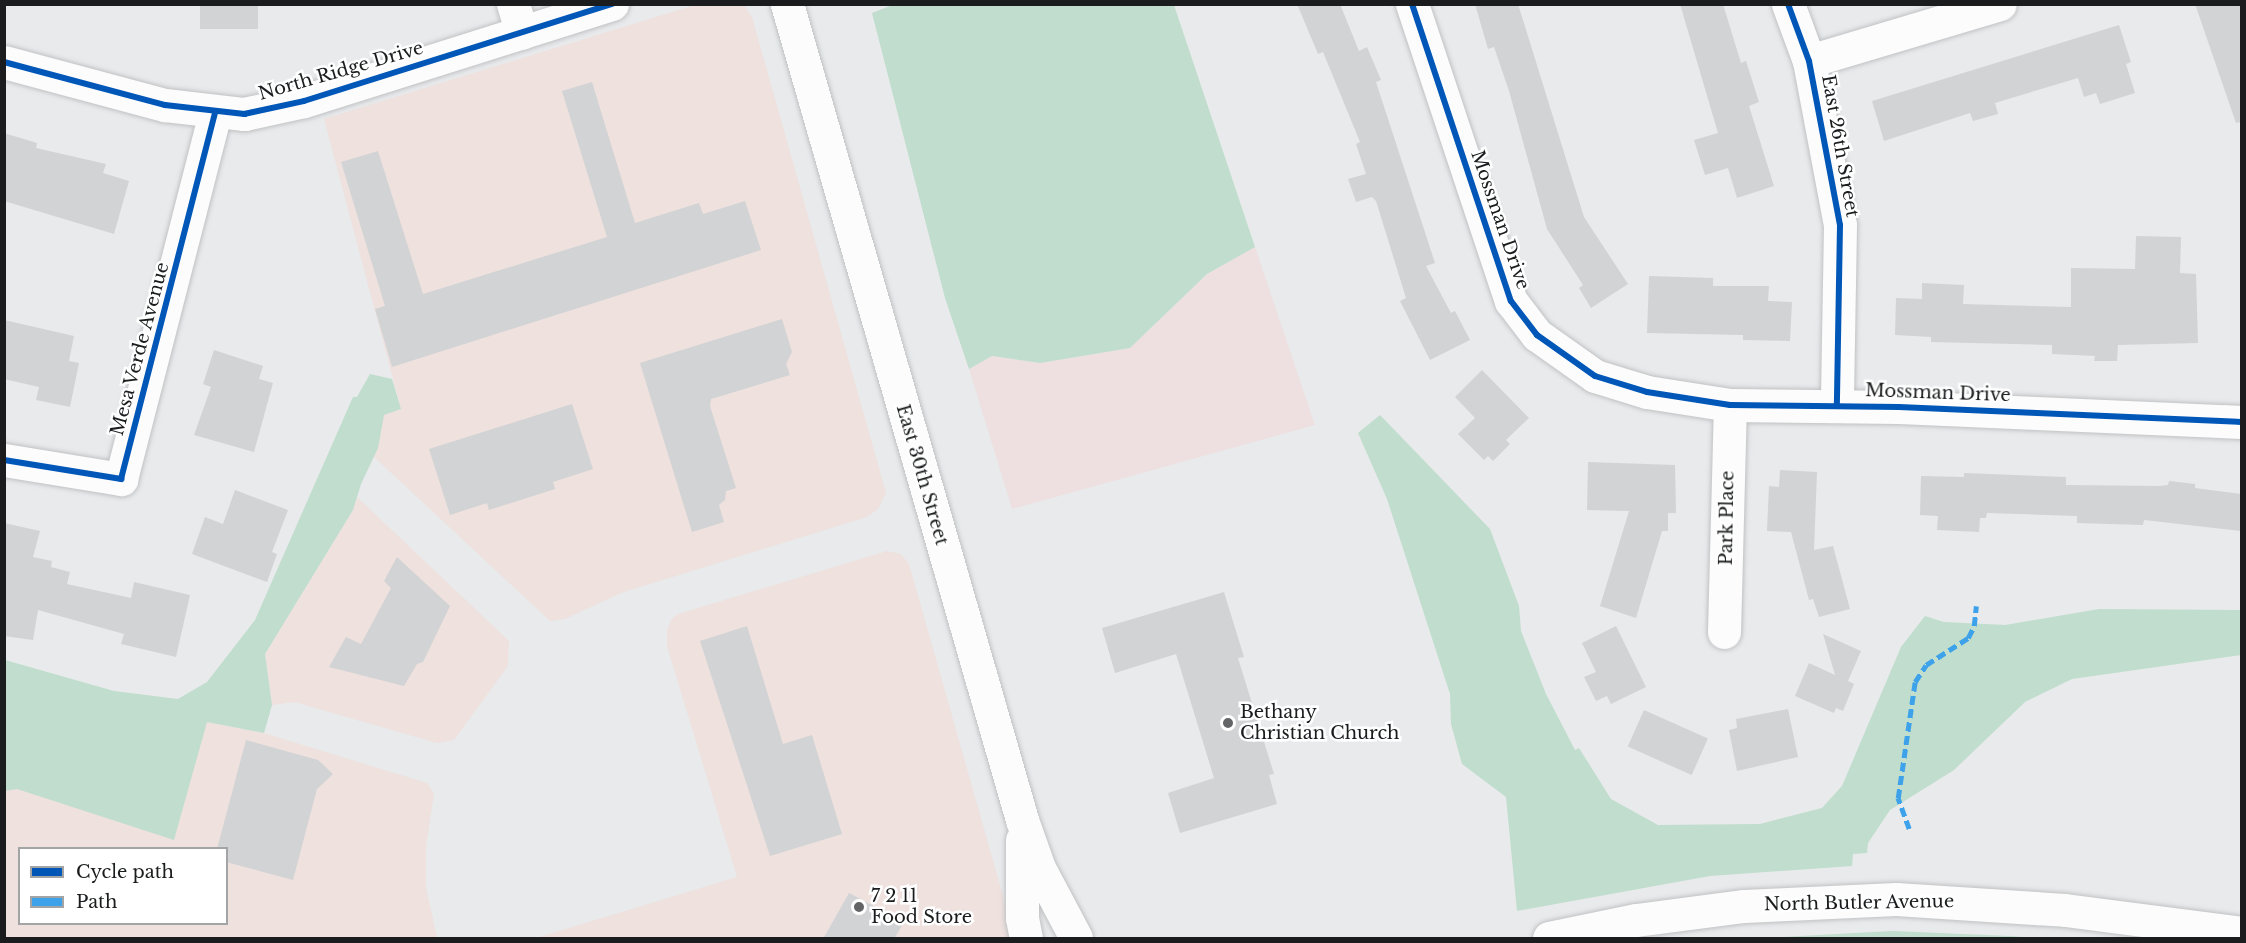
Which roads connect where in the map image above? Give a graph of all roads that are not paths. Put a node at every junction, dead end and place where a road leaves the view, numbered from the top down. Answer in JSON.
{"nodes":[{"id":1,"x":612,"y":4,"type":"edge"},
{"id":2,"x":788,"y":4,"type":"edge"},
{"id":3,"x":1412,"y":4,"type":"edge"},
{"id":4,"x":1788,"y":4,"type":"edge"},
{"id":5,"x":2000,"y":4,"type":"edge"},
{"id":6,"x":518,"y":19,"type":"edge"},
{"id":7,"x":1809,"y":61,"type":"junction"},
{"id":8,"x":4,"y":62,"type":"edge"},
{"id":9,"x":215,"y":113,"type":"junction"},
{"id":10,"x":1730,"y":405,"type":"junction"},
{"id":11,"x":1838,"y":405,"type":"junction"},
{"id":12,"x":2241,"y":422,"type":"edge"},
{"id":13,"x":4,"y":460,"type":"edge"},
{"id":14,"x":1724,"y":632,"type":"dead end"},
{"id":15,"x":1022,"y":820,"type":"junction"},
{"id":16,"x":2241,"y":933,"type":"edge"},
{"id":17,"x":1026,"y":939,"type":"edge"},
{"id":18,"x":1076,"y":939,"type":"edge"},
{"id":19,"x":1549,"y":939,"type":"edge"}],
"edges":[{"from":1,"to":6,"type":"street","name":"North Ridge Drive"},
{"from":2,"to":15,"type":"street","name":"East 30th Street"},
{"from":3,"to":10,"type":"street","name":"Mossman Drive"},
{"from":4,"to":7,"type":"street","name":"East 26th Street"},
{"from":5,"to":7,"type":"street"},
{"from":6,"to":9,"type":"street","name":"North Ridge Drive"},
{"from":7,"to":11,"type":"street","name":"East 26th Street"},
{"from":8,"to":9,"type":"street","name":"North Ridge Drive"},
{"from":9,"to":13,"type":"street","name":"Mesa Verde Avenue"},
{"from":10,"to":11,"type":"street","name":"Mossman Drive"},
{"from":10,"to":14,"type":"street","name":"Park Place"},
{"from":11,"to":12,"type":"street","name":"Mossman Drive"},
{"from":15,"to":17,"type":"street"},
{"from":15,"to":18,"type":"street","name":"East 30th Street"},
{"from":16,"to":19,"type":"street","name":"North Butler Avenue"}]}
